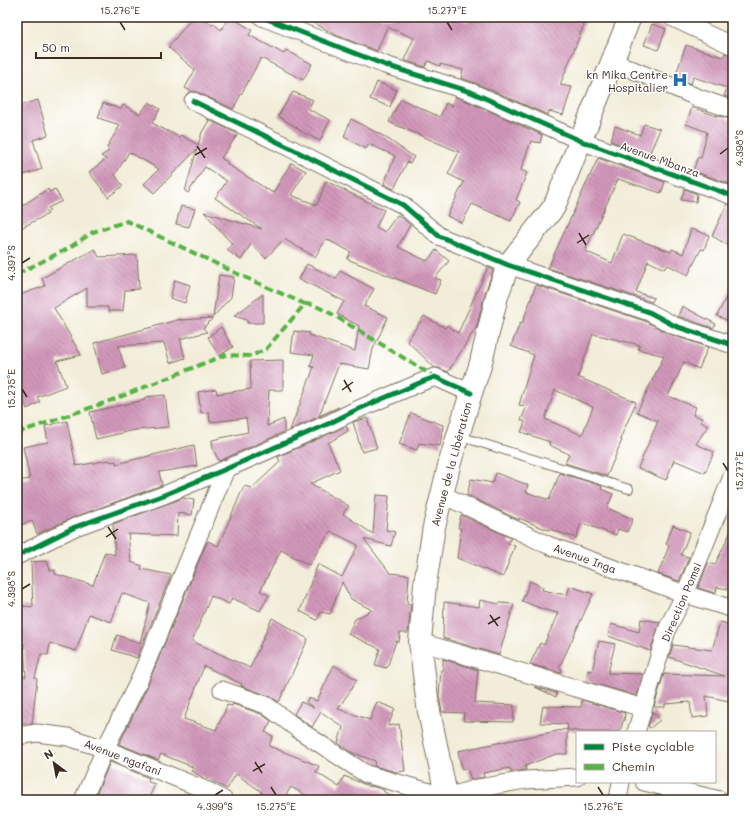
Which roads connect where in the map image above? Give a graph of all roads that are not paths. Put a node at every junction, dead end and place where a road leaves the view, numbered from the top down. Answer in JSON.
{"nodes":[{"id":1,"x":262,"y":17,"type":"edge"},
{"id":2,"x":630,"y":17,"type":"edge"},
{"id":3,"x":671,"y":17,"type":"edge"},
{"id":4,"x":733,"y":46,"type":"edge"},
{"id":5,"x":612,"y":61,"type":"junction"},
{"id":6,"x":193,"y":101,"type":"dead end"},
{"id":7,"x":733,"y":110,"type":"edge"},
{"id":8,"x":580,"y":141,"type":"junction"},
{"id":9,"x":733,"y":196,"type":"edge"},
{"id":10,"x":508,"y":265,"type":"junction"},
{"id":11,"x":733,"y":345,"type":"edge"},
{"id":12,"x":471,"y":392,"type":"junction"},
{"id":13,"x":458,"y":436,"type":"junction"},
{"id":14,"x":226,"y":469,"type":"junction"},
{"id":15,"x":732,"y":479,"type":"edge"},
{"id":16,"x":629,"y":489,"type":"dead end"},
{"id":17,"x":443,"y":495,"type":"junction"},
{"id":18,"x":17,"y":556,"type":"edge"},
{"id":19,"x":685,"y":594,"type":"junction"},
{"id":20,"x":733,"y":609,"type":"edge"},
{"id":21,"x":420,"y":642,"type":"junction"},
{"id":22,"x":222,"y":690,"type":"dead end"},
{"id":23,"x":643,"y":708,"type":"junction"},
{"id":24,"x":636,"y":731,"type":"edge"},
{"id":25,"x":17,"y":736,"type":"edge"},
{"id":26,"x":105,"y":749,"type":"junction"},
{"id":27,"x":576,"y":777,"type":"edge"},
{"id":28,"x":621,"y":783,"type":"edge"},
{"id":29,"x":648,"y":783,"type":"edge"},
{"id":30,"x":447,"y":799,"type":"edge"},
{"id":31,"x":83,"y":800,"type":"edge"},
{"id":32,"x":224,"y":800,"type":"edge"},
{"id":33,"x":618,"y":800,"type":"edge"},
{"id":34,"x":720,"y":800,"type":"edge"}],
"edges":[{"from":1,"to":8,"type":"street","name":"Avenue Mbanza"},
{"from":2,"to":5,"type":"highway","name":"Avenue de la Libération"},
{"from":3,"to":4,"type":"street"},
{"from":5,"to":7,"type":"street"},
{"from":5,"to":8,"type":"highway","name":"Avenue de la Libération"},
{"from":6,"to":10,"type":"street"},
{"from":8,"to":9,"type":"street","name":"Avenue Mbanza"},
{"from":8,"to":10,"type":"highway","name":"Avenue de la Libération"},
{"from":10,"to":11,"type":"street"},
{"from":10,"to":12,"type":"highway","name":"Avenue de la Libération"},
{"from":12,"to":13,"type":"highway","name":"Avenue de la Libération"},
{"from":12,"to":14,"type":"street"},
{"from":13,"to":16,"type":"lane"},
{"from":13,"to":17,"type":"highway","name":"Avenue de la Libération"},
{"from":14,"to":18,"type":"street"},
{"from":14,"to":26,"type":"street"},
{"from":15,"to":19,"type":"street","name":"Direction Pomsi"},
{"from":17,"to":19,"type":"street","name":"Avenue Inga"},
{"from":17,"to":21,"type":"highway","name":"Avenue de la Libération"},
{"from":19,"to":20,"type":"street","name":"Avenue Inga"},
{"from":19,"to":23,"type":"street","name":"Direction Pomsi"},
{"from":21,"to":23,"type":"street"},
{"from":21,"to":30,"type":"highway","name":"Avenue de la Libération"},
{"from":22,"to":30,"type":"street"},
{"from":23,"to":24,"type":"street","name":"Direction Pomsi"},
{"from":25,"to":26,"type":"street","name":"Avenue ngafani"},
{"from":26,"to":31,"type":"street"},
{"from":26,"to":32,"type":"street","name":"Avenue ngafani"},
{"from":27,"to":30,"type":"street"},
{"from":28,"to":33,"type":"street"},
{"from":29,"to":34,"type":"street"}]}
